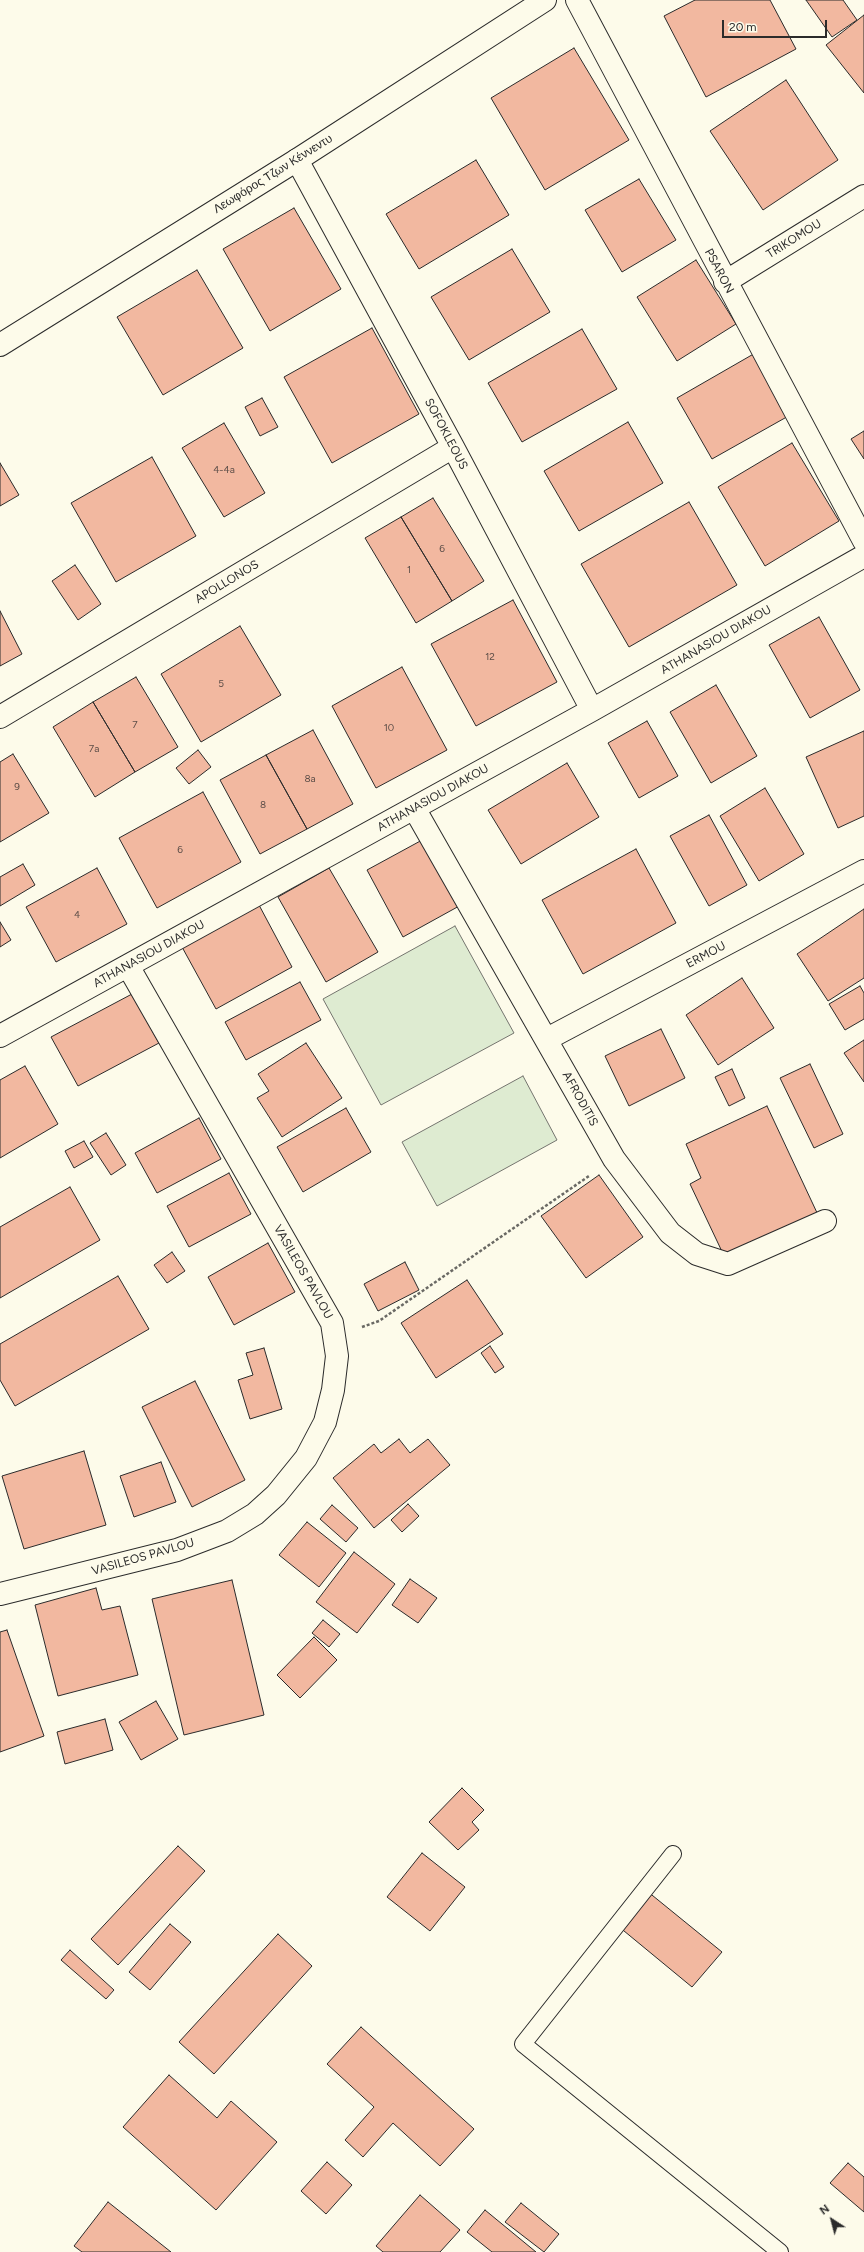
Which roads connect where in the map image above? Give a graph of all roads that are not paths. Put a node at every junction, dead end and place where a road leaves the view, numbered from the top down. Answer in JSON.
{"nodes":[{"id":1,"x":545,"y":0,"type":"edge"},
{"id":2,"x":577,"y":0,"type":"edge"},
{"id":3,"x":297,"y":160,"type":"junction"},
{"id":4,"x":864,"y":196,"type":"edge"},
{"id":5,"x":725,"y":282,"type":"junction"},
{"id":6,"x":0,"y":345,"type":"edge"},
{"id":7,"x":453,"y":447,"type":"junction"},
{"id":8,"x":864,"y":541,"type":"edge"},
{"id":9,"x":864,"y":556,"type":"edge"},
{"id":10,"x":592,"y":710,"type":"junction"},
{"id":11,"x":0,"y":717,"type":"edge"},
{"id":12,"x":414,"y":808,"type":"junction"},
{"id":13,"x":864,"y":871,"type":"edge"},
{"id":14,"x":128,"y":966,"type":"junction"},
{"id":15,"x":0,"y":1036,"type":"edge"},
{"id":16,"x":547,"y":1039,"type":"junction"},
{"id":17,"x":825,"y":1221,"type":"dead end"},
{"id":18,"x":0,"y":1594,"type":"edge"},
{"id":19,"x":674,"y":1854,"type":"dead end"},
{"id":20,"x":780,"y":2252,"type":"edge"}],
"edges":[{"from":1,"to":3,"type":"street","name":"Λεωφόρος Τζων Κέννεντυ"},
{"from":2,"to":5,"type":"street","name":"PSARON"},
{"from":3,"to":6,"type":"street","name":"Λεωφόρος Τζων Κέννεντυ"},
{"from":3,"to":7,"type":"street","name":"SOFOKLEOUS"},
{"from":4,"to":5,"type":"street","name":"TRIKOMOU"},
{"from":5,"to":8,"type":"street","name":"PSARON"},
{"from":7,"to":10,"type":"street","name":"SOFOKLEOUS"},
{"from":7,"to":11,"type":"street","name":"APOLLONOS"},
{"from":9,"to":10,"type":"street","name":"ATHANASIOU DIAKOU"},
{"from":10,"to":12,"type":"street","name":"ATHANASIOU DIAKOU"},
{"from":12,"to":14,"type":"street","name":"ATHANASIOU DIAKOU"},
{"from":12,"to":16,"type":"street","name":"AFRODITIS"},
{"from":13,"to":16,"type":"street","name":"ERMOU"},
{"from":14,"to":15,"type":"street","name":"ATHANASIOU DIAKOU"},
{"from":14,"to":18,"type":"street","name":"VASILEOS PAVLOU"},
{"from":16,"to":17,"type":"street","name":"AFRODITIS"},
{"from":19,"to":20,"type":"lane"}]}
